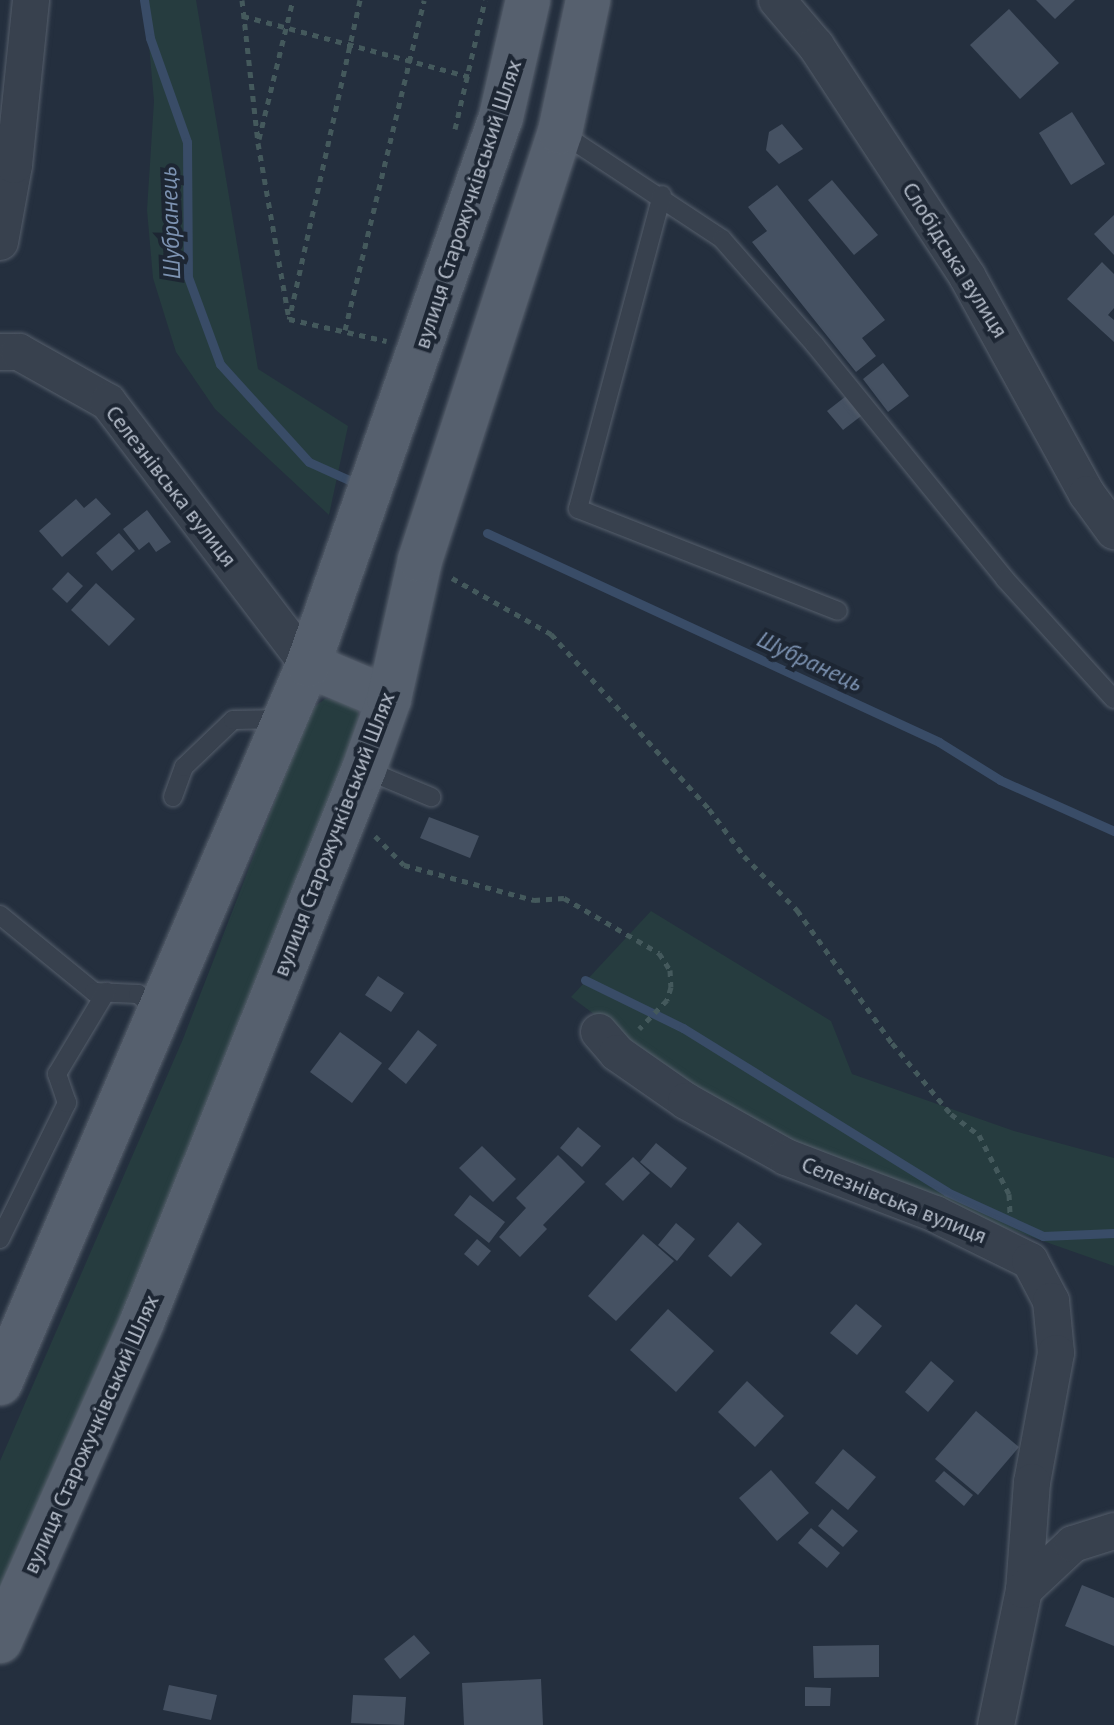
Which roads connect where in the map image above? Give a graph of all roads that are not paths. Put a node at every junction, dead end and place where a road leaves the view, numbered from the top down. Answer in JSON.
{"nodes":[{"id":1,"x":31,"y":0,"type":"edge"},
{"id":2,"x":528,"y":0,"type":"edge"},
{"id":3,"x":588,"y":0,"type":"edge"},
{"id":4,"x":777,"y":0,"type":"edge"},
{"id":5,"x":505,"y":101,"type":"junction"},
{"id":6,"x":560,"y":132,"type":"junction"},
{"id":7,"x":662,"y":195,"type":"junction"},
{"id":8,"x":0,"y":242,"type":"edge"},
{"id":9,"x":0,"y":352,"type":"edge"},
{"id":10,"x":1114,"y":531,"type":"edge"},
{"id":11,"x":838,"y":611,"type":"dead end"},
{"id":12,"x":308,"y":665,"type":"junction"},
{"id":13,"x":389,"y":699,"type":"junction"},
{"id":14,"x":1114,"y":699,"type":"edge"},
{"id":15,"x":283,"y":719,"type":"junction"},
{"id":16,"x":356,"y":789,"type":"junction"},
{"id":17,"x":173,"y":797,"type":"dead end"},
{"id":18,"x":431,"y":797,"type":"dead end"},
{"id":19,"x":0,"y":915,"type":"edge"},
{"id":20,"x":106,"y":992,"type":"junction"},
{"id":21,"x":157,"y":1010,"type":"junction"},
{"id":22,"x":599,"y":1032,"type":"dead end"},
{"id":23,"x":0,"y":1239,"type":"edge"},
{"id":24,"x":0,"y":1383,"type":"edge"},
{"id":25,"x":1114,"y":1531,"type":"edge"},
{"id":26,"x":1024,"y":1590,"type":"junction"},
{"id":27,"x":0,"y":1641,"type":"edge"},
{"id":28,"x":996,"y":1725,"type":"edge"}],
"edges":[{"from":1,"to":8,"type":"street"},
{"from":2,"to":5,"type":"main road","name":"вулиця Старожучківський Шлях"},
{"from":3,"to":6,"type":"main road","name":"вулиця Старожучківський Шлях"},
{"from":4,"to":10,"type":"street","name":"Слобідська вулиця"},
{"from":5,"to":6,"type":"main road"},
{"from":5,"to":12,"type":"main road","name":"вулиця Старожучківський Шлях"},
{"from":6,"to":7,"type":"lane"},
{"from":6,"to":13,"type":"main road","name":"вулиця Старожучківський Шлях"},
{"from":7,"to":11,"type":"lane"},
{"from":7,"to":14,"type":"lane"},
{"from":9,"to":12,"type":"street","name":"Селезнівська вулиця"},
{"from":12,"to":13,"type":"main road"},
{"from":12,"to":15,"type":"main road","name":"вулиця Старожучківський Шлях"},
{"from":13,"to":16,"type":"main road","name":"вулиця Старожучківський Шлях"},
{"from":15,"to":17,"type":"lane"},
{"from":15,"to":21,"type":"main road","name":"вулиця Старожучківський Шлях"},
{"from":16,"to":18,"type":"lane"},
{"from":16,"to":27,"type":"main road","name":"вулиця Старожучківський Шлях"},
{"from":19,"to":20,"type":"lane"},
{"from":20,"to":21,"type":"lane"},
{"from":20,"to":23,"type":"lane"},
{"from":21,"to":24,"type":"main road","name":"вулиця Старожучківський Шлях"},
{"from":22,"to":26,"type":"street","name":"Селезнівська вулиця"},
{"from":25,"to":26,"type":"street"},
{"from":26,"to":28,"type":"street","name":"Селезнівська вулиця"}]}
